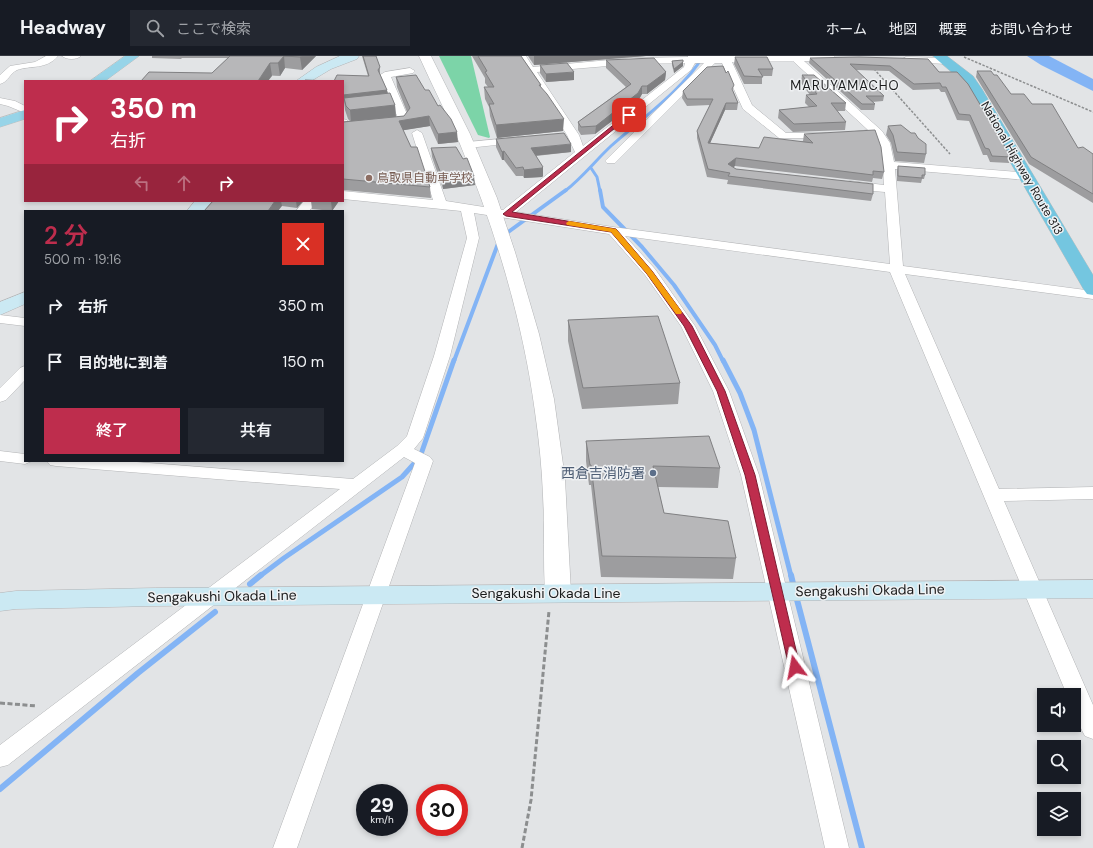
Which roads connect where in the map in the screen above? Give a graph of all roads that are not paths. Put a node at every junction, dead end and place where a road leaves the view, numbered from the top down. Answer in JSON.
{"nodes":[{"id":1,"x":53,"y":56,"type":"edge"},
{"id":2,"x":67,"y":56,"type":"edge"},
{"id":3,"x":76,"y":56,"type":"edge"},
{"id":4,"x":133,"y":56,"type":"edge"},
{"id":5,"x":350,"y":56,"type":"edge"},
{"id":6,"x":425,"y":56,"type":"edge"},
{"id":7,"x":521,"y":56,"type":"edge"},
{"id":8,"x":692,"y":58,"type":"edge"},
{"id":9,"x":712,"y":58,"type":"edge"},
{"id":10,"x":796,"y":58,"type":"junction"},
{"id":11,"x":842,"y":58,"type":"edge"},
{"id":12,"x":894,"y":59,"type":"edge"},
{"id":13,"x":943,"y":59,"type":"edge"},
{"id":14,"x":726,"y":60,"type":"junction"},
{"id":15,"x":530,"y":70,"type":"junction"},
{"id":16,"x":410,"y":71,"type":"dead end"},
{"id":17,"x":97,"y":80,"type":"edge"},
{"id":18,"x":304,"y":80,"type":"edge"},
{"id":19,"x":0,"y":81,"type":"edge"},
{"id":20,"x":0,"y":101,"type":"edge"},
{"id":21,"x":24,"y":110,"type":"edge"},
{"id":22,"x":24,"y":114,"type":"edge"},
{"id":23,"x":0,"y":123,"type":"edge"},
{"id":24,"x":344,"y":126,"type":"edge"},
{"id":25,"x":417,"y":133,"type":"dead end"},
{"id":26,"x":878,"y":133,"type":"junction"},
{"id":27,"x":573,"y":135,"type":"junction"},
{"id":28,"x":557,"y":136,"type":"edge"},
{"id":29,"x":526,"y":139,"type":"edge"},
{"id":30,"x":468,"y":145,"type":"junction"},
{"id":31,"x":582,"y":153,"type":"junction"},
{"id":32,"x":611,"y":161,"type":"dead end"},
{"id":33,"x":890,"y":165,"type":"junction"},
{"id":34,"x":1026,"y":176,"type":"junction"},
{"id":35,"x":837,"y":183,"type":"edge"},
{"id":36,"x":891,"y":189,"type":"junction"},
{"id":37,"x":344,"y":195,"type":"edge"},
{"id":38,"x":203,"y":202,"type":"edge"},
{"id":39,"x":310,"y":202,"type":"edge"},
{"id":40,"x":441,"y":204,"type":"junction"},
{"id":41,"x":467,"y":208,"type":"junction"},
{"id":42,"x":196,"y":210,"type":"edge"},
{"id":43,"x":303,"y":210,"type":"edge"},
{"id":44,"x":500,"y":212,"type":"junction"},
{"id":45,"x":617,"y":231,"type":"junction"},
{"id":46,"x":897,"y":268,"type":"junction"},
{"id":47,"x":1093,"y":290,"type":"edge"},
{"id":48,"x":1093,"y":295,"type":"edge"},
{"id":49,"x":24,"y":297,"type":"edge"},
{"id":50,"x":0,"y":309,"type":"edge"},
{"id":51,"x":0,"y":319,"type":"edge"},
{"id":52,"x":24,"y":322,"type":"edge"},
{"id":53,"x":24,"y":372,"type":"edge"},
{"id":54,"x":0,"y":396,"type":"edge"},
{"id":55,"x":403,"y":450,"type":"junction"},
{"id":56,"x":0,"y":456,"type":"edge"},
{"id":57,"x":24,"y":458,"type":"edge"},
{"id":58,"x":68,"y":462,"type":"edge"},
{"id":59,"x":356,"y":486,"type":"junction"},
{"id":60,"x":1093,"y":493,"type":"edge"},
{"id":61,"x":993,"y":495,"type":"junction"},
{"id":62,"x":1093,"y":588,"type":"edge"},
{"id":63,"x":1033,"y":589,"type":"junction"},
{"id":64,"x":779,"y":592,"type":"junction"},
{"id":65,"x":558,"y":593,"type":"junction"},
{"id":66,"x":376,"y":595,"type":"junction"},
{"id":67,"x":211,"y":597,"type":"junction"},
{"id":68,"x":0,"y":602,"type":"edge"},
{"id":69,"x":1093,"y":730,"type":"edge"},
{"id":70,"x":0,"y":758,"type":"edge"},
{"id":71,"x":285,"y":848,"type":"edge"},
{"id":72,"x":837,"y":848,"type":"edge"}],
"edges":[{"from":1,"to":19,"type":"street"},
{"from":2,"to":3,"type":"street"},
{"from":4,"to":17,"type":"main road"},
{"from":5,"to":18,"type":"main road"},
{"from":6,"to":30,"type":"street"},
{"from":7,"to":15,"type":"street"},
{"from":8,"to":9,"type":"street"},
{"from":8,"to":15,"type":"street"},
{"from":8,"to":31,"type":"street"},
{"from":9,"to":14,"type":"street"},
{"from":9,"to":32,"type":"street"},
{"from":10,"to":11,"type":"street"},
{"from":10,"to":14,"type":"street"},
{"from":10,"to":26,"type":"street"},
{"from":12,"to":13,"type":"street"},
{"from":13,"to":34,"type":"highway","name":"National Highway Route 313"},
{"from":14,"to":26,"type":"street"},
{"from":15,"to":27,"type":"street"},
{"from":16,"to":24,"type":"street"},
{"from":20,"to":21,"type":"street"},
{"from":22,"to":23,"type":"main road"},
{"from":25,"to":40,"type":"street"},
{"from":26,"to":33,"type":"street"},
{"from":27,"to":28,"type":"street"},
{"from":27,"to":31,"type":"street"},
{"from":29,"to":30,"type":"street"},
{"from":30,"to":44,"type":"street"},
{"from":31,"to":44,"type":"street"},
{"from":33,"to":34,"type":"street"},
{"from":33,"to":36,"type":"street"},
{"from":34,"to":47,"type":"highway","name":"National Highway Route 313"},
{"from":35,"to":36,"type":"street"},
{"from":36,"to":46,"type":"street"},
{"from":37,"to":40,"type":"street"},
{"from":38,"to":42,"type":"main road"},
{"from":39,"to":43,"type":"street"},
{"from":40,"to":41,"type":"street"},
{"from":41,"to":44,"type":"street"},
{"from":41,"to":55,"type":"street"},
{"from":44,"to":45,"type":"street"},
{"from":44,"to":65,"type":"street"},
{"from":45,"to":46,"type":"street"},
{"from":45,"to":64,"type":"street"},
{"from":46,"to":48,"type":"street"},
{"from":46,"to":61,"type":"street"},
{"from":49,"to":50,"type":"main road"},
{"from":51,"to":52,"type":"street"},
{"from":53,"to":54,"type":"street"},
{"from":55,"to":59,"type":"street"},
{"from":55,"to":66,"type":"street"},
{"from":56,"to":57,"type":"street"},
{"from":58,"to":59,"type":"street"},
{"from":59,"to":67,"type":"street"},
{"from":60,"to":61,"type":"street"},
{"from":61,"to":63,"type":"street"},
{"from":62,"to":63,"type":"main road","name":"Sengakushi Okada Line"},
{"from":63,"to":64,"type":"main road","name":"Sengakushi Okada Line"},
{"from":63,"to":69,"type":"street"},
{"from":64,"to":65,"type":"main road","name":"Sengakushi Okada Line"},
{"from":64,"to":72,"type":"street"},
{"from":65,"to":66,"type":"main road","name":"Sengakushi Okada Line"},
{"from":66,"to":67,"type":"main road","name":"Sengakushi Okada Line"},
{"from":66,"to":71,"type":"street"},
{"from":67,"to":68,"type":"main road","name":"Sengakushi Okada Line"},
{"from":67,"to":70,"type":"street"}]}
